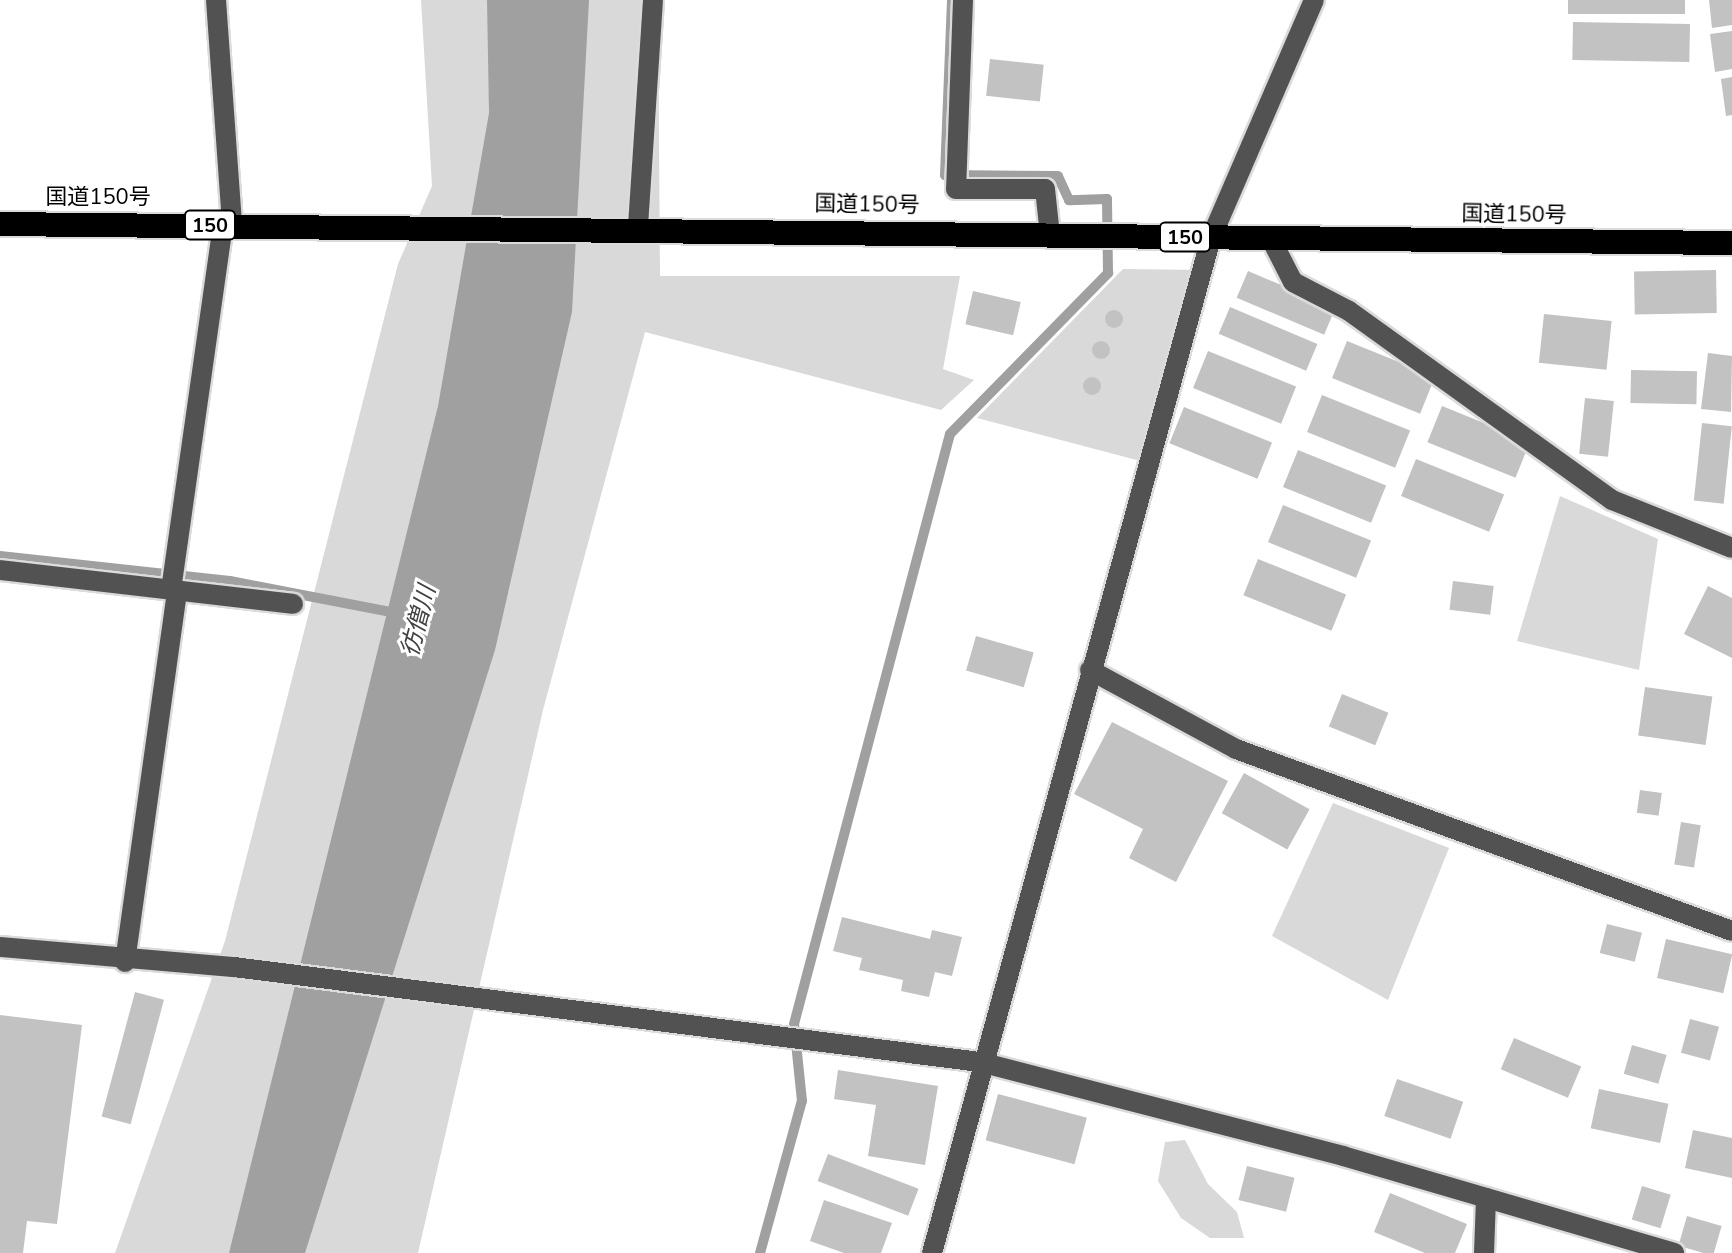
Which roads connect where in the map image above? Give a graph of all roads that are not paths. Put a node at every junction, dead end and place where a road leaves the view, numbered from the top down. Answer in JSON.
{"nodes":[{"id":1,"x":216,"y":0,"type":"edge"},
{"id":2,"x":653,"y":0,"type":"edge"},
{"id":3,"x":963,"y":0,"type":"edge"},
{"id":4,"x":1314,"y":0,"type":"edge"},
{"id":5,"x":0,"y":224,"type":"edge"},
{"id":6,"x":228,"y":225,"type":"junction"},
{"id":7,"x":638,"y":226,"type":"junction"},
{"id":8,"x":1050,"y":235,"type":"junction"},
{"id":9,"x":1211,"y":238,"type":"junction"},
{"id":10,"x":1271,"y":239,"type":"junction"},
{"id":11,"x":1732,"y":243,"type":"edge"},
{"id":12,"x":1732,"y":548,"type":"edge"},
{"id":13,"x":0,"y":570,"type":"edge"},
{"id":14,"x":174,"y":591,"type":"junction"},
{"id":15,"x":293,"y":604,"type":"dead end"},
{"id":16,"x":1090,"y":670,"type":"junction"},
{"id":17,"x":1732,"y":931,"type":"edge"},
{"id":18,"x":0,"y":947,"type":"edge"},
{"id":19,"x":125,"y":962,"type":"junction"},
{"id":20,"x":980,"y":1062,"type":"junction"},
{"id":21,"x":1486,"y":1198,"type":"junction"},
{"id":22,"x":932,"y":1253,"type":"edge"},
{"id":23,"x":1484,"y":1253,"type":"edge"},
{"id":24,"x":1674,"y":1253,"type":"edge"}],
"edges":[{"from":1,"to":6,"type":"street"},
{"from":2,"to":7,"type":"street"},
{"from":3,"to":8,"type":"street"},
{"from":4,"to":9,"type":"street"},
{"from":5,"to":6,"type":"highway","name":"国道150号","number":"150"},
{"from":6,"to":7,"type":"highway","name":"国道150号","number":"150"},
{"from":6,"to":14,"type":"street"},
{"from":7,"to":8,"type":"highway","name":"国道150号","number":"150"},
{"from":8,"to":9,"type":"highway","name":"国道150号","number":"150"},
{"from":9,"to":10,"type":"highway","name":"国道150号","number":"150"},
{"from":9,"to":16,"type":"street"},
{"from":10,"to":11,"type":"highway","name":"国道150号","number":"150"},
{"from":10,"to":12,"type":"street"},
{"from":13,"to":14,"type":"street"},
{"from":14,"to":15,"type":"street"},
{"from":14,"to":19,"type":"street"},
{"from":16,"to":17,"type":"street"},
{"from":16,"to":20,"type":"street"},
{"from":18,"to":19,"type":"street"},
{"from":19,"to":20,"type":"street"},
{"from":20,"to":21,"type":"street"},
{"from":20,"to":22,"type":"street"},
{"from":21,"to":23,"type":"street"},
{"from":21,"to":24,"type":"street"}]}
